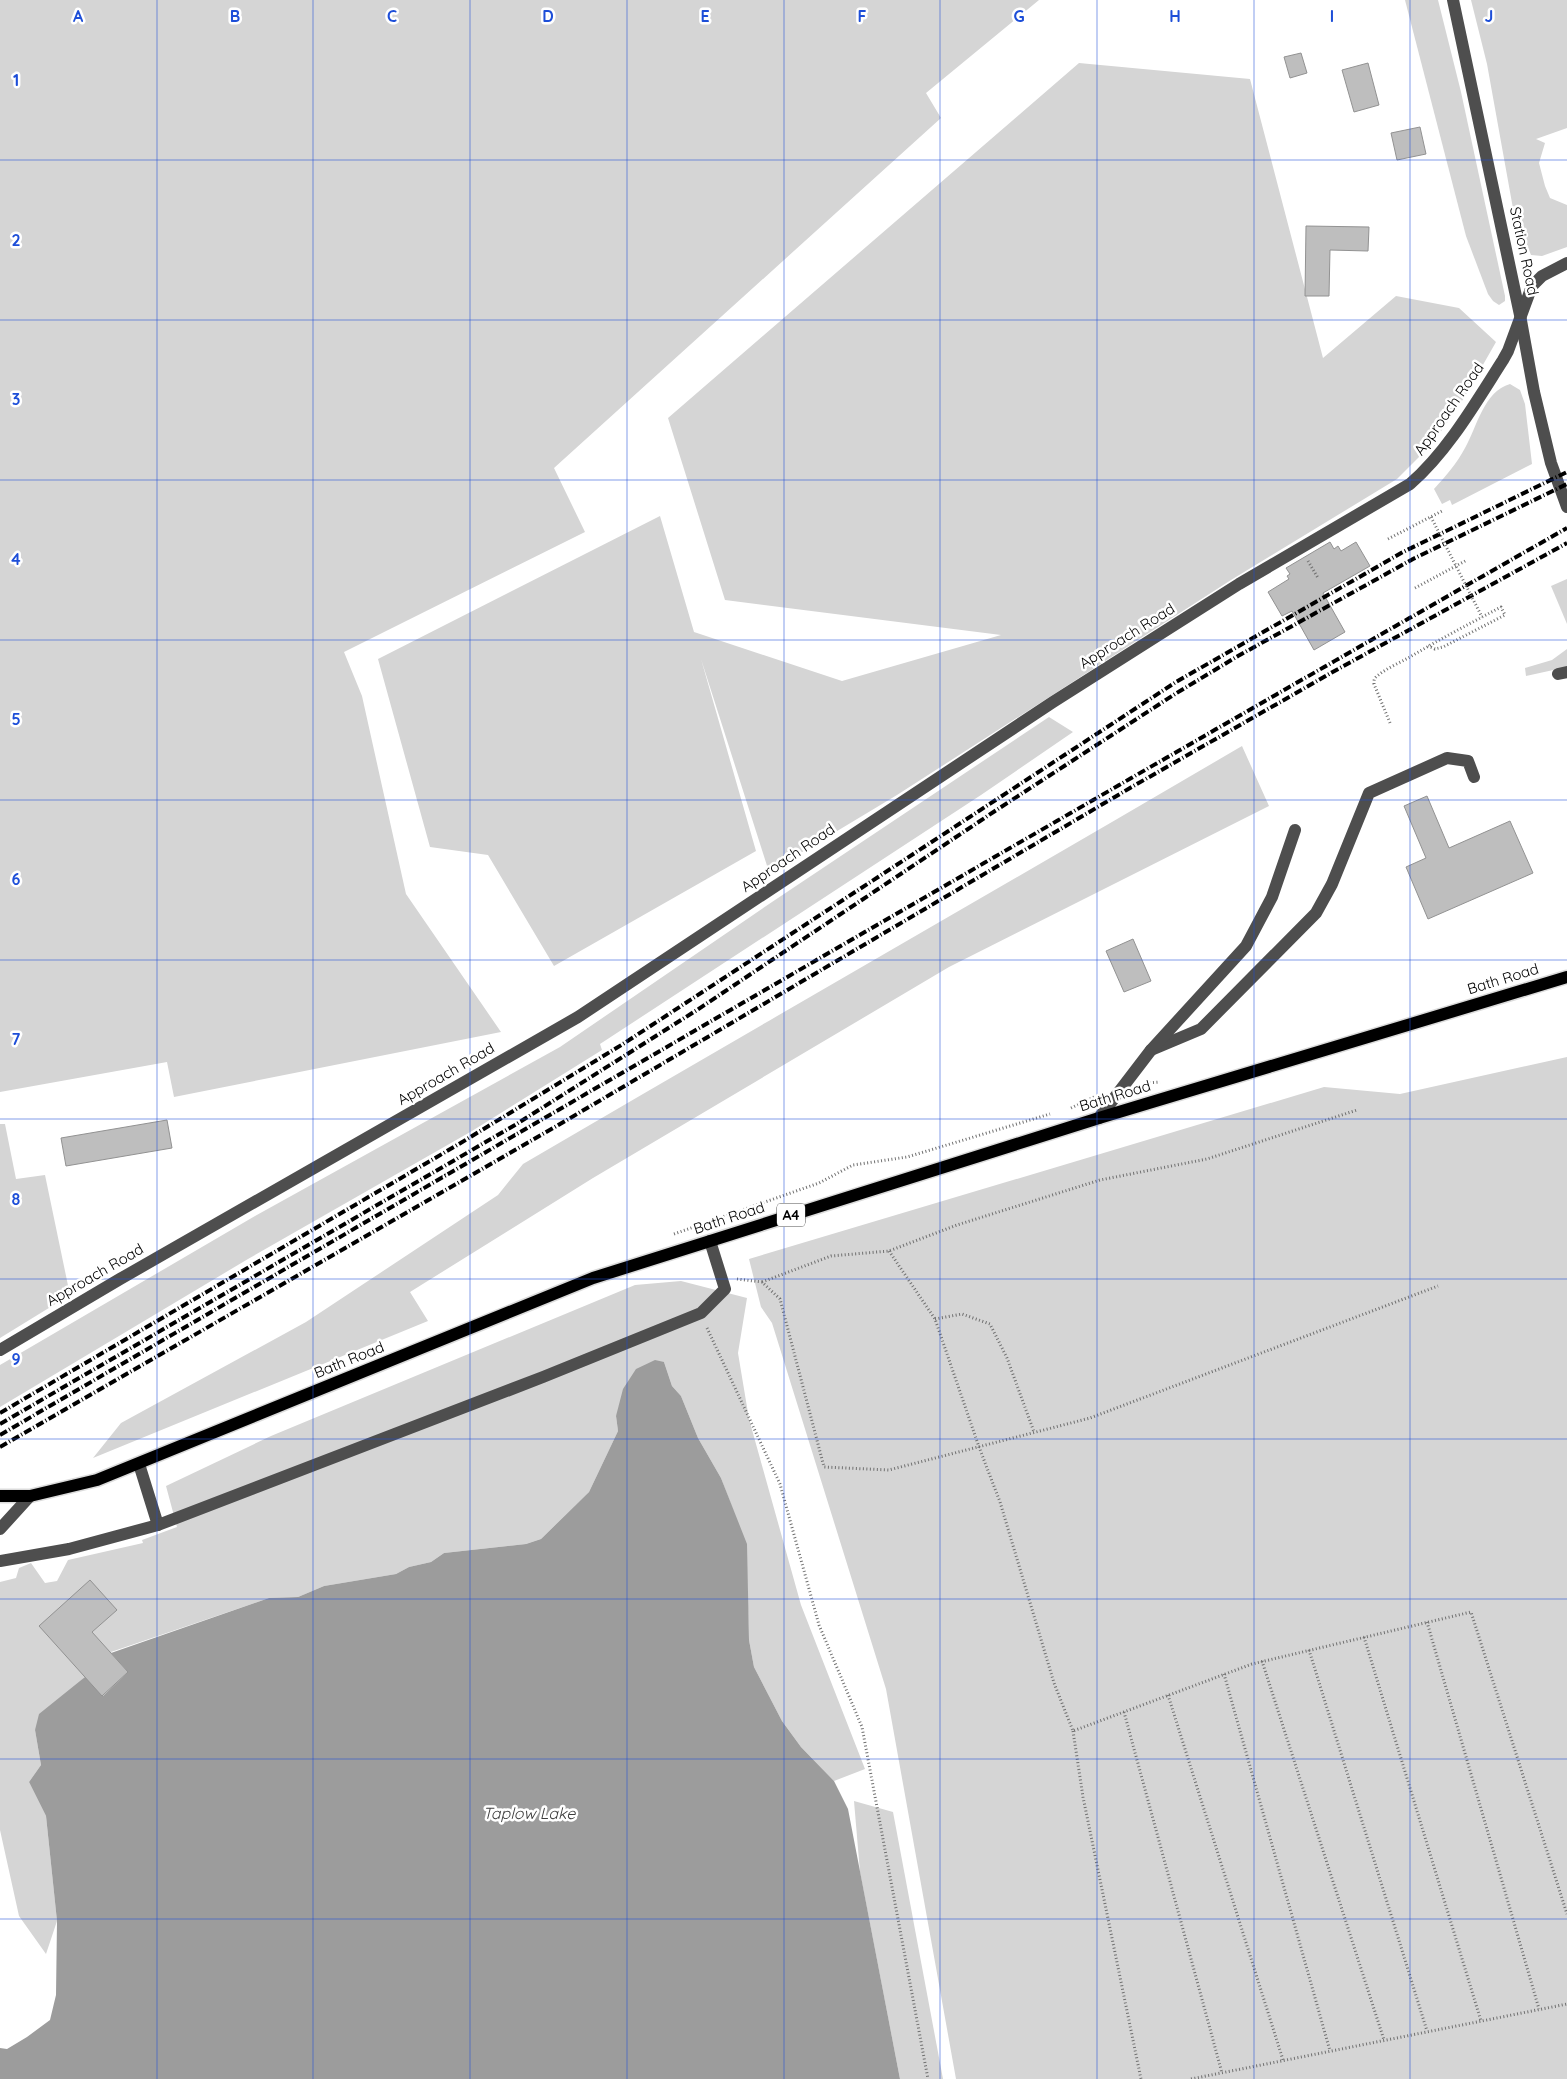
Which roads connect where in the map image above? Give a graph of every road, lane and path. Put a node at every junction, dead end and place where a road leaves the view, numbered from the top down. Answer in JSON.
{"nodes":[{"id":1,"x":1454,"y":0,"type":"edge"},
{"id":2,"x":1567,"y":263,"type":"edge"},
{"id":3,"x":1520,"y":315,"type":"junction"},
{"id":4,"x":1567,"y":507,"type":"edge"},
{"id":5,"x":1442,"y":512,"type":"dead end"},
{"id":6,"x":1431,"y":517,"type":"junction"},
{"id":7,"x":1388,"y":539,"type":"dead end"},
{"id":8,"x":1467,"y":560,"type":"dead end"},
{"id":9,"x":1456,"y":566,"type":"junction"},
{"id":10,"x":1414,"y":588,"type":"dead end"},
{"id":11,"x":1482,"y":617,"type":"junction"},
{"id":12,"x":1428,"y":646,"type":"junction"},
{"id":13,"x":1390,"y":723,"type":"dead end"},
{"id":14,"x":1474,"y":777,"type":"dead end"},
{"id":15,"x":1294,"y":830,"type":"dead end"},
{"id":16,"x":1567,"y":977,"type":"edge"},
{"id":17,"x":1151,"y":1050,"type":"junction"},
{"id":18,"x":1357,"y":1110,"type":"dead end"},
{"id":19,"x":1099,"y":1118,"type":"junction"},
{"id":20,"x":710,"y":1241,"type":"junction"},
{"id":21,"x":889,"y":1251,"type":"junction"},
{"id":22,"x":722,"y":1277,"type":"junction"},
{"id":23,"x":762,"y":1282,"type":"junction"},
{"id":24,"x":1438,"y":1286,"type":"dead end"},
{"id":25,"x":701,"y":1313,"type":"junction"},
{"id":26,"x":935,"y":1319,"type":"junction"},
{"id":27,"x":0,"y":1350,"type":"edge"},
{"id":28,"x":1034,"y":1432,"type":"junction"},
{"id":29,"x":979,"y":1447,"type":"junction"},
{"id":30,"x":139,"y":1464,"type":"junction"},
{"id":31,"x":0,"y":1496,"type":"edge"},
{"id":32,"x":30,"y":1496,"type":"junction"},
{"id":33,"x":158,"y":1525,"type":"junction"},
{"id":34,"x":0,"y":1529,"type":"edge"},
{"id":35,"x":0,"y":1561,"type":"edge"},
{"id":36,"x":1427,"y":1622,"type":"junction"},
{"id":37,"x":1364,"y":1637,"type":"junction"},
{"id":38,"x":1309,"y":1650,"type":"junction"},
{"id":39,"x":1262,"y":1661,"type":"junction"},
{"id":40,"x":1224,"y":1674,"type":"junction"},
{"id":41,"x":1168,"y":1695,"type":"junction"},
{"id":42,"x":1124,"y":1712,"type":"junction"},
{"id":43,"x":1073,"y":1731,"type":"junction"},
{"id":44,"x":1567,"y":1914,"type":"edge"},
{"id":45,"x":1567,"y":2004,"type":"edge"},
{"id":46,"x":1538,"y":2009,"type":"junction"},
{"id":47,"x":1481,"y":2021,"type":"junction"},
{"id":48,"x":1427,"y":2031,"type":"junction"},
{"id":49,"x":1384,"y":2040,"type":"junction"},
{"id":50,"x":1330,"y":2051,"type":"junction"},
{"id":51,"x":1283,"y":2060,"type":"junction"},
{"id":52,"x":1222,"y":2073,"type":"junction"},
{"id":53,"x":928,"y":2079,"type":"edge"},
{"id":54,"x":1141,"y":2079,"type":"edge"},
{"id":55,"x":1191,"y":2079,"type":"edge"}],
"edges":[{"from":1,"to":3,"type":"street","name":"Station Road"},
{"from":2,"to":3,"type":"street","name":"Approach Road"},
{"from":3,"to":4,"type":"street","name":"Station Road"},
{"from":3,"to":27,"type":"street","name":"Approach Road"},
{"from":5,"to":6,"type":"path"},
{"from":6,"to":7,"type":"path"},
{"from":6,"to":9,"type":"path","bridge":true},
{"from":8,"to":9,"type":"path"},
{"from":9,"to":10,"type":"path"},
{"from":9,"to":11,"type":"path","bridge":true},
{"from":11,"to":12,"type":"path"},
{"from":11,"to":12,"type":"path"},
{"from":12,"to":13,"type":"path"},
{"from":14,"to":17,"type":"street"},
{"from":15,"to":17,"type":"street"},
{"from":16,"to":19,"type":"main road","name":"Bath Road","number":"A4"},
{"from":17,"to":19,"type":"street"},
{"from":18,"to":21,"type":"path"},
{"from":19,"to":20,"type":"main road","name":"Bath Road","number":"A4"},
{"from":20,"to":22,"type":"street"},
{"from":20,"to":30,"type":"main road","name":"Bath Road","number":"A4"},
{"from":21,"to":23,"type":"path"},
{"from":21,"to":26,"type":"path"},
{"from":22,"to":23,"type":"path"},
{"from":22,"to":25,"type":"street"},
{"from":23,"to":29,"type":"path"},
{"from":24,"to":28,"type":"path"},
{"from":25,"to":33,"type":"street"},
{"from":25,"to":53,"type":"path"},
{"from":26,"to":28,"type":"path"},
{"from":26,"to":29,"type":"path"},
{"from":28,"to":29,"type":"path"},
{"from":29,"to":43,"type":"path"},
{"from":30,"to":32,"type":"main road","name":"Bath Road","number":"A4"},
{"from":30,"to":33,"type":"street"},
{"from":31,"to":32,"type":"main road","name":"Bath Road","number":"A4"},
{"from":32,"to":34,"type":"street"},
{"from":33,"to":35,"type":"street"},
{"from":36,"to":37,"type":"path"},
{"from":36,"to":44,"type":"path"},
{"from":36,"to":46,"type":"path"},
{"from":37,"to":38,"type":"path"},
{"from":37,"to":47,"type":"path"},
{"from":38,"to":39,"type":"path"},
{"from":38,"to":48,"type":"path"},
{"from":39,"to":40,"type":"path"},
{"from":39,"to":49,"type":"path"},
{"from":40,"to":41,"type":"path"},
{"from":40,"to":50,"type":"path"},
{"from":41,"to":42,"type":"path"},
{"from":41,"to":51,"type":"path"},
{"from":42,"to":43,"type":"path"},
{"from":42,"to":52,"type":"path"},
{"from":43,"to":54,"type":"path"},
{"from":45,"to":46,"type":"path"},
{"from":46,"to":47,"type":"path"},
{"from":47,"to":48,"type":"path"},
{"from":48,"to":49,"type":"path"},
{"from":49,"to":50,"type":"path"},
{"from":50,"to":51,"type":"path"},
{"from":51,"to":52,"type":"path"},
{"from":52,"to":55,"type":"path"}]}
